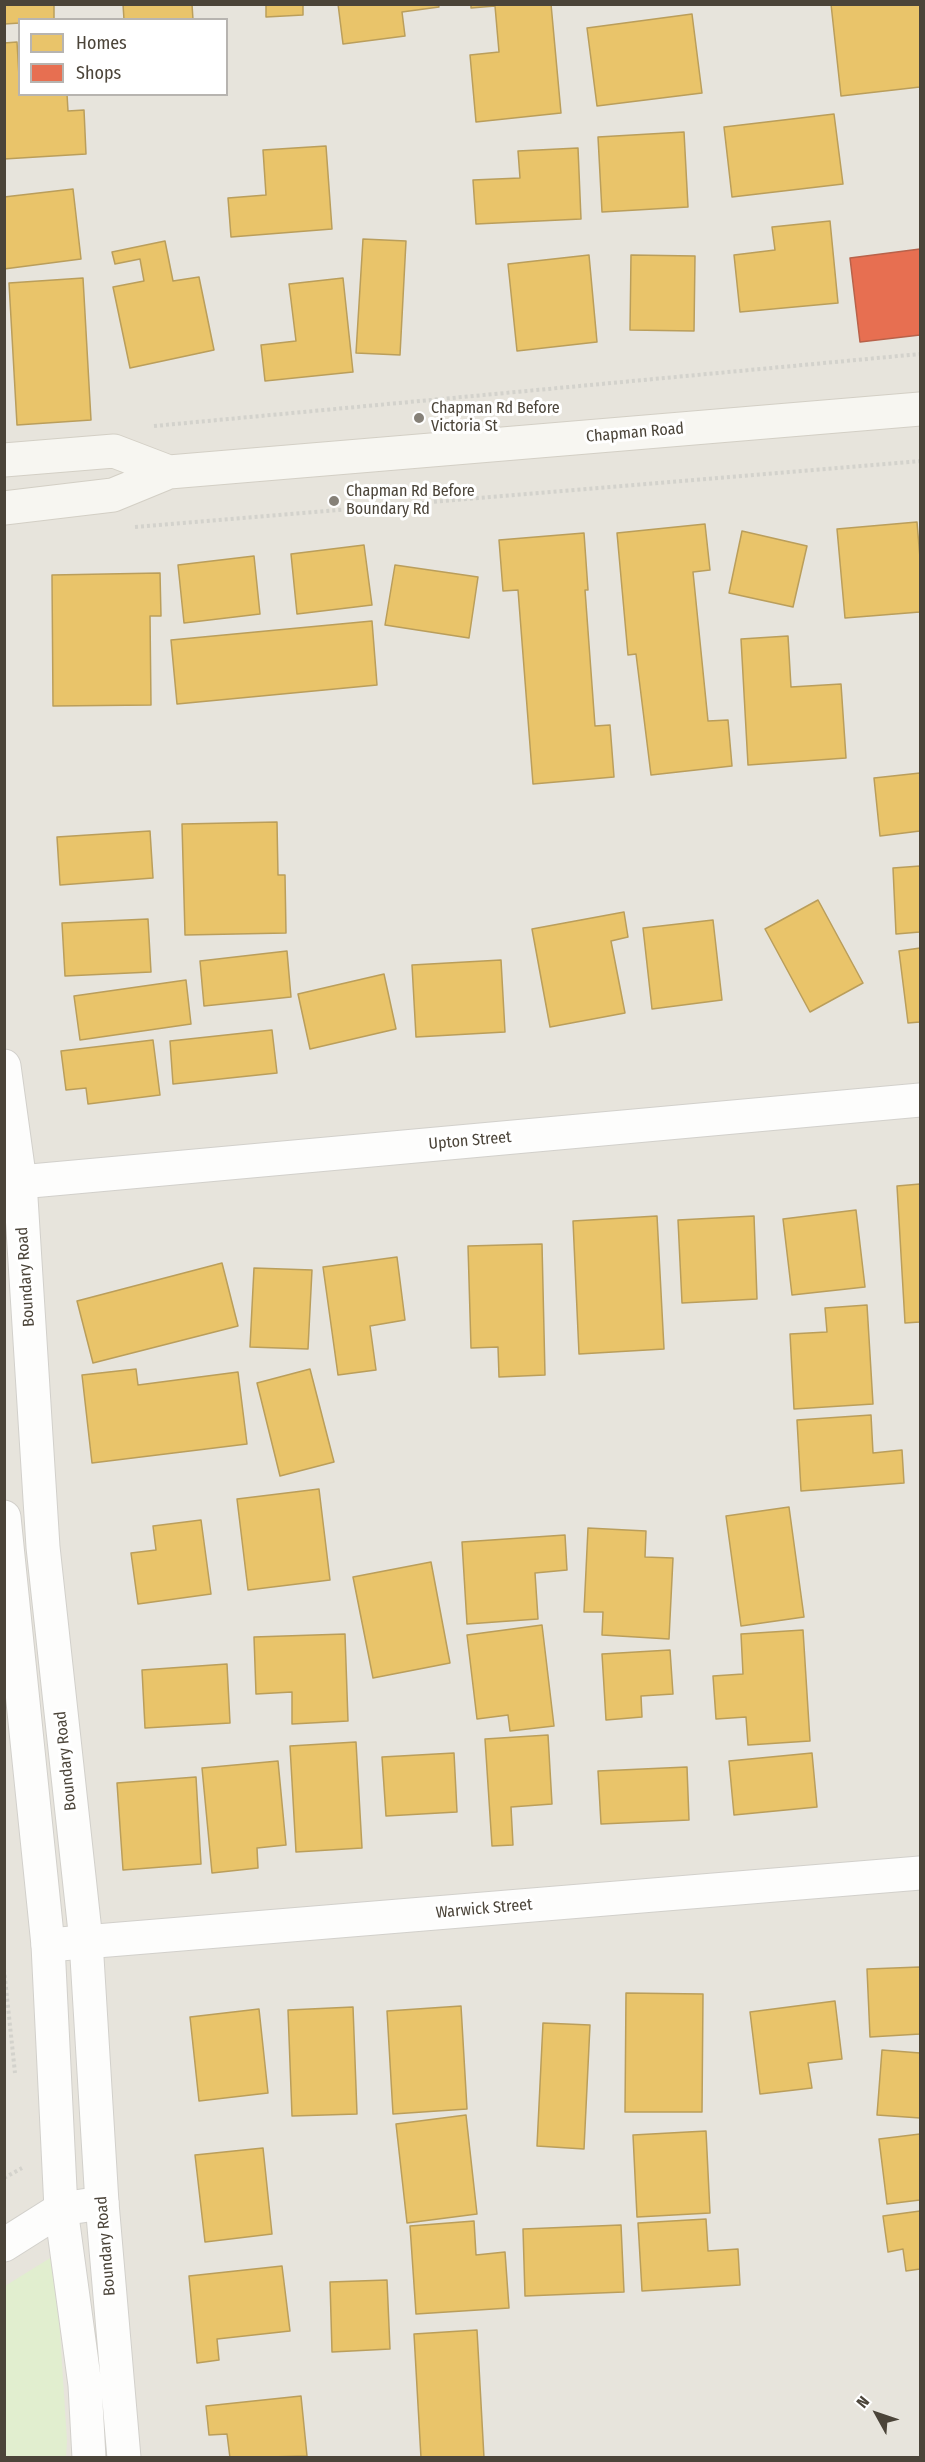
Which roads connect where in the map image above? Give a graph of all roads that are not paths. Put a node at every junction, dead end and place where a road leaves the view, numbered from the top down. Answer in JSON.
{"nodes":[{"id":1,"x":921,"y":409,"type":"edge"},
{"id":2,"x":4,"y":460,"type":"edge"},
{"id":3,"x":169,"y":472,"type":"junction"},
{"id":4,"x":4,"y":508,"type":"edge"},
{"id":5,"x":5,"y":1079,"type":"edge"},
{"id":6,"x":921,"y":1100,"type":"edge"},
{"id":7,"x":20,"y":1182,"type":"junction"},
{"id":8,"x":4,"y":1516,"type":"edge"},
{"id":9,"x":43,"y":1546,"type":"junction"},
{"id":10,"x":6,"y":1555,"type":"edge"},
{"id":11,"x":921,"y":1874,"type":"edge"},
{"id":12,"x":86,"y":1941,"type":"junction"},
{"id":13,"x":48,"y":1945,"type":"junction"},
{"id":14,"x":102,"y":2203,"type":"junction"},
{"id":15,"x":61,"y":2210,"type":"junction"},
{"id":16,"x":4,"y":2245,"type":"edge"},
{"id":17,"x":89,"y":2457,"type":"edge"},
{"id":18,"x":124,"y":2457,"type":"edge"}],
"edges":[{"from":1,"to":3,"type":"main road","name":"Chapman Road"},
{"from":2,"to":3,"type":"main road","name":"Chapman Road"},
{"from":3,"to":4,"type":"main road","name":"Chapman Road"},
{"from":5,"to":7,"type":"street","name":"Boundary Road"},
{"from":6,"to":7,"type":"street","name":"Upton Street"},
{"from":7,"to":9,"type":"street","name":"Boundary Road"},
{"from":8,"to":10,"type":"street"},
{"from":9,"to":10,"type":"street"},
{"from":9,"to":12,"type":"street","name":"Boundary Road"},
{"from":10,"to":13,"type":"street"},
{"from":11,"to":12,"type":"street","name":"Warwick Street"},
{"from":12,"to":13,"type":"street","name":"Warwick Street"},
{"from":12,"to":14,"type":"street","name":"Boundary Road"},
{"from":13,"to":15,"type":"street"},
{"from":14,"to":15,"type":"street"},
{"from":14,"to":18,"type":"street","name":"Boundary Road"},
{"from":15,"to":16,"type":"street"},
{"from":15,"to":17,"type":"street"}]}
